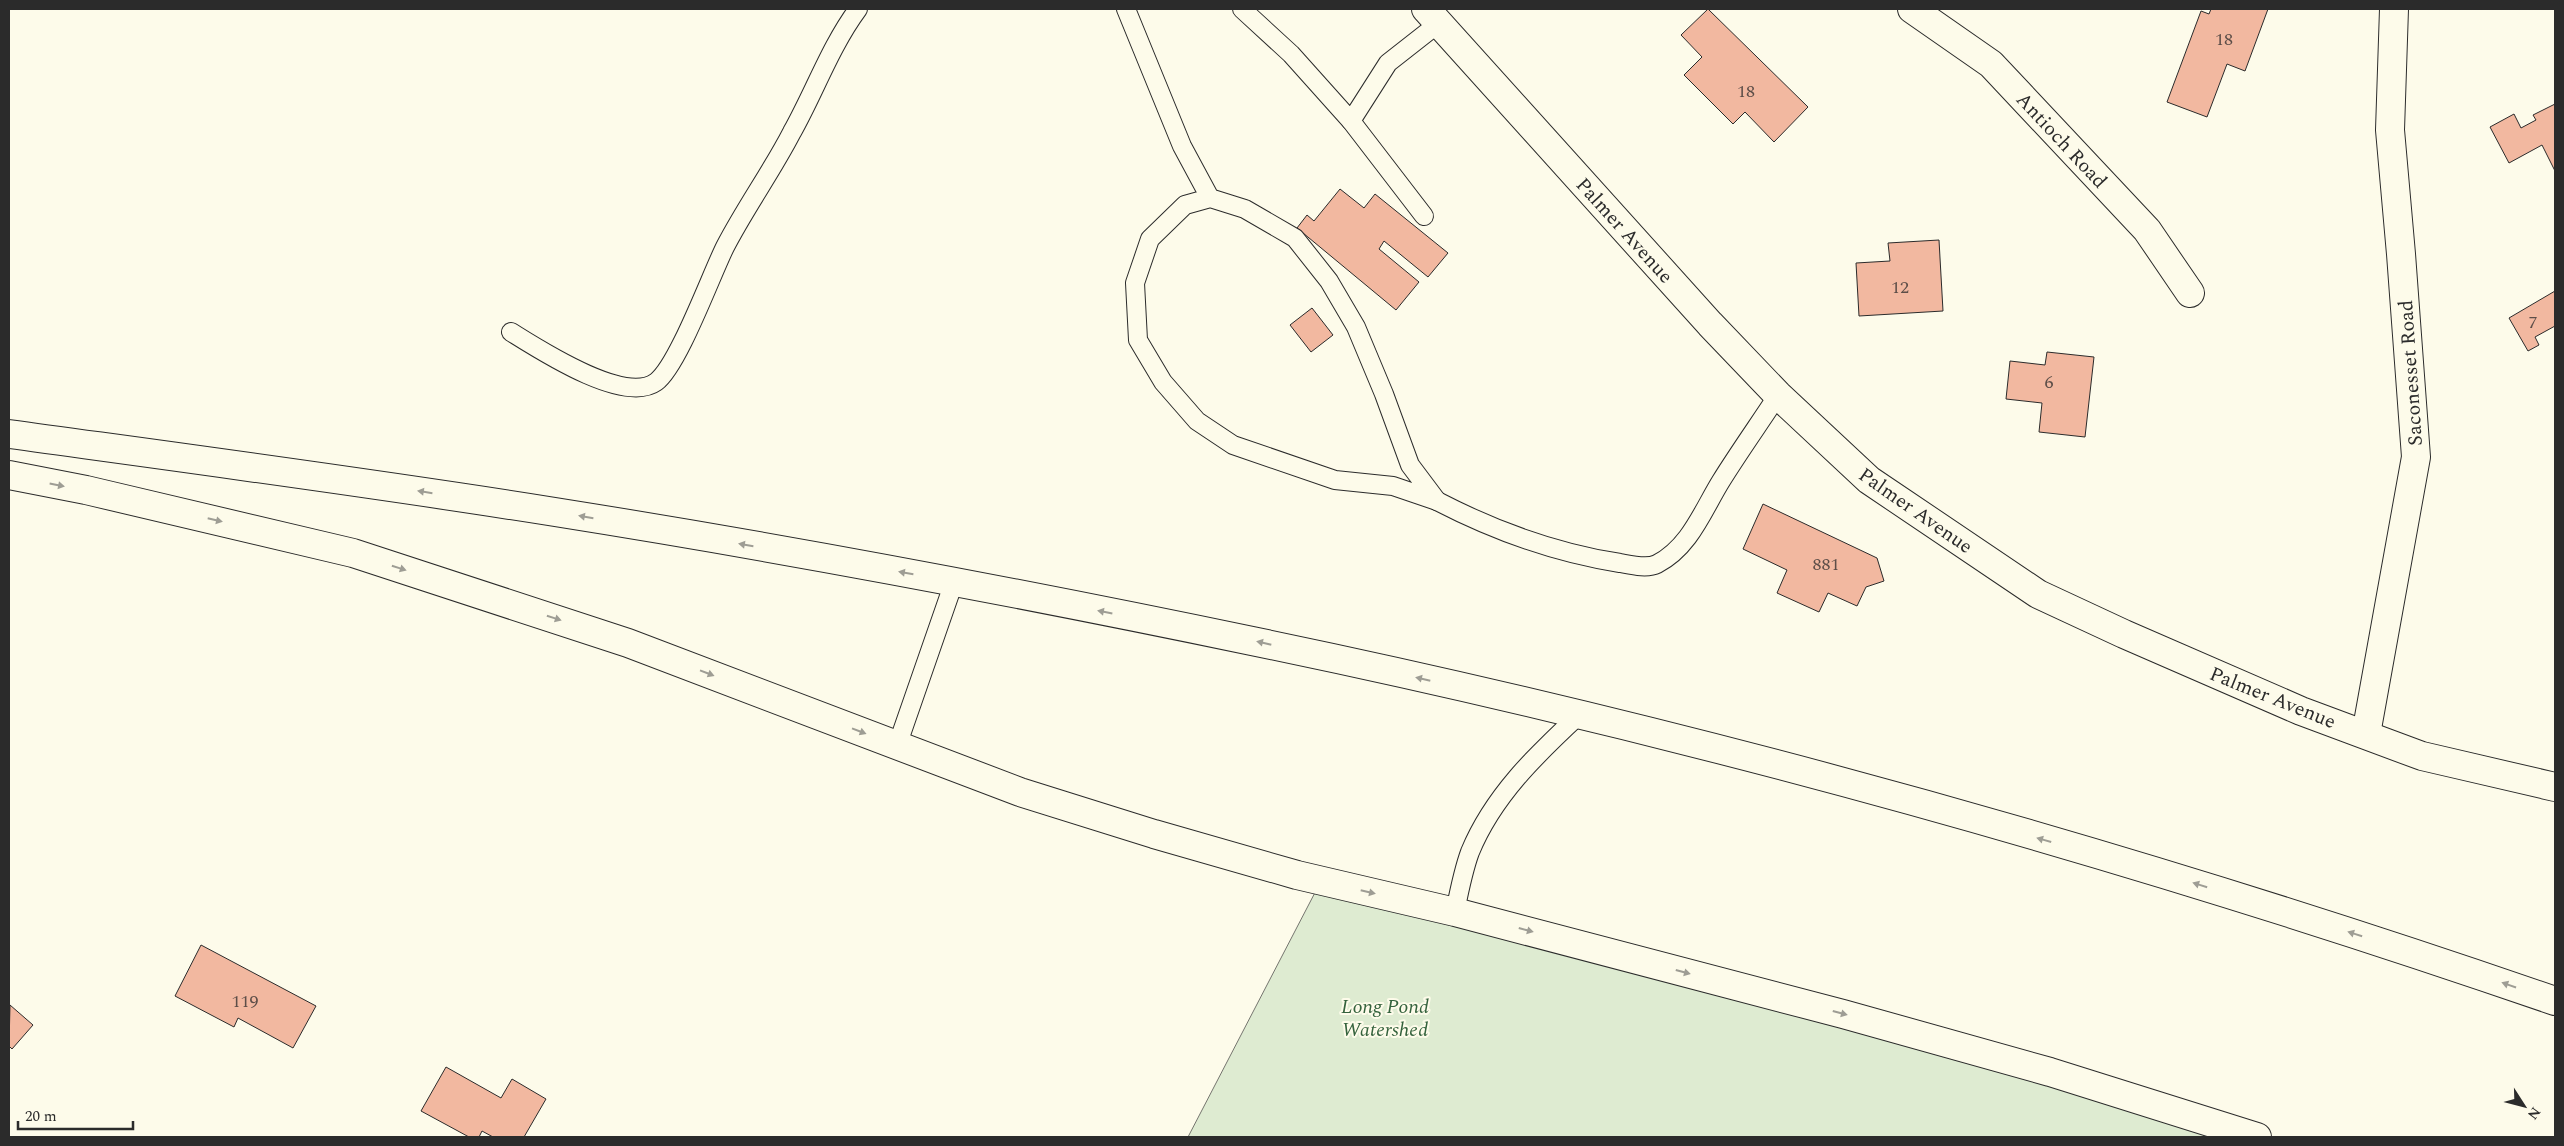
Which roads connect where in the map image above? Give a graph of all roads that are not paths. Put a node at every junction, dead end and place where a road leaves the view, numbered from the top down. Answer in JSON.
{"nodes":[{"id":1,"x":858,"y":9,"type":"edge"},
{"id":2,"x":1126,"y":9,"type":"edge"},
{"id":3,"x":1242,"y":9,"type":"edge"},
{"id":4,"x":1912,"y":9,"type":"edge"},
{"id":5,"x":2394,"y":9,"type":"edge"},
{"id":6,"x":1433,"y":16,"type":"edge"},
{"id":7,"x":1351,"y":121,"type":"junction"},
{"id":8,"x":1210,"y":198,"type":"junction"},
{"id":9,"x":1424,"y":216,"type":"dead end"},
{"id":10,"x":2190,"y":293,"type":"dead end"},
{"id":11,"x":511,"y":332,"type":"dead end"},
{"id":12,"x":1778,"y":395,"type":"junction"},
{"id":13,"x":9,"y":434,"type":"edge"},
{"id":14,"x":9,"y":475,"type":"edge"},
{"id":15,"x":1437,"y":502,"type":"junction"},
{"id":16,"x":954,"y":582,"type":"junction"},
{"id":17,"x":1579,"y":715,"type":"junction"},
{"id":18,"x":2366,"y":734,"type":"junction"},
{"id":19,"x":897,"y":746,"type":"junction"},
{"id":20,"x":2555,"y":787,"type":"edge"},
{"id":21,"x":1455,"y":912,"type":"junction"},
{"id":22,"x":2555,"y":1001,"type":"edge"},
{"id":23,"x":2257,"y":1137,"type":"edge"}],
"edges":[{"from":1,"to":11,"type":"lane"},
{"from":2,"to":8,"type":"lane"},
{"from":3,"to":7,"type":"lane"},
{"from":4,"to":10,"type":"main road","name":"Antioch Road"},
{"from":5,"to":18,"type":"main road","name":"Saconesset Road"},
{"from":6,"to":7,"type":"lane"},
{"from":6,"to":12,"type":"main road","name":"Palmer Avenue"},
{"from":7,"to":9,"type":"lane"},
{"from":8,"to":15,"type":"lane"},
{"from":8,"to":15,"type":"lane"},
{"from":12,"to":15,"type":"lane"},
{"from":12,"to":18,"type":"main road","name":"Palmer Avenue"},
{"from":16,"to":13,"type":"main road","one_way":true},
{"from":14,"to":19,"type":"main road","one_way":true},
{"from":17,"to":16,"type":"main road","one_way":true},
{"from":16,"to":19,"type":"lane"},
{"from":17,"to":21,"type":"lane"},
{"from":22,"to":17,"type":"main road","one_way":true},
{"from":18,"to":20,"type":"main road","name":"Palmer Avenue"},
{"from":19,"to":21,"type":"main road","one_way":true},
{"from":21,"to":23,"type":"main road","one_way":true}]}
